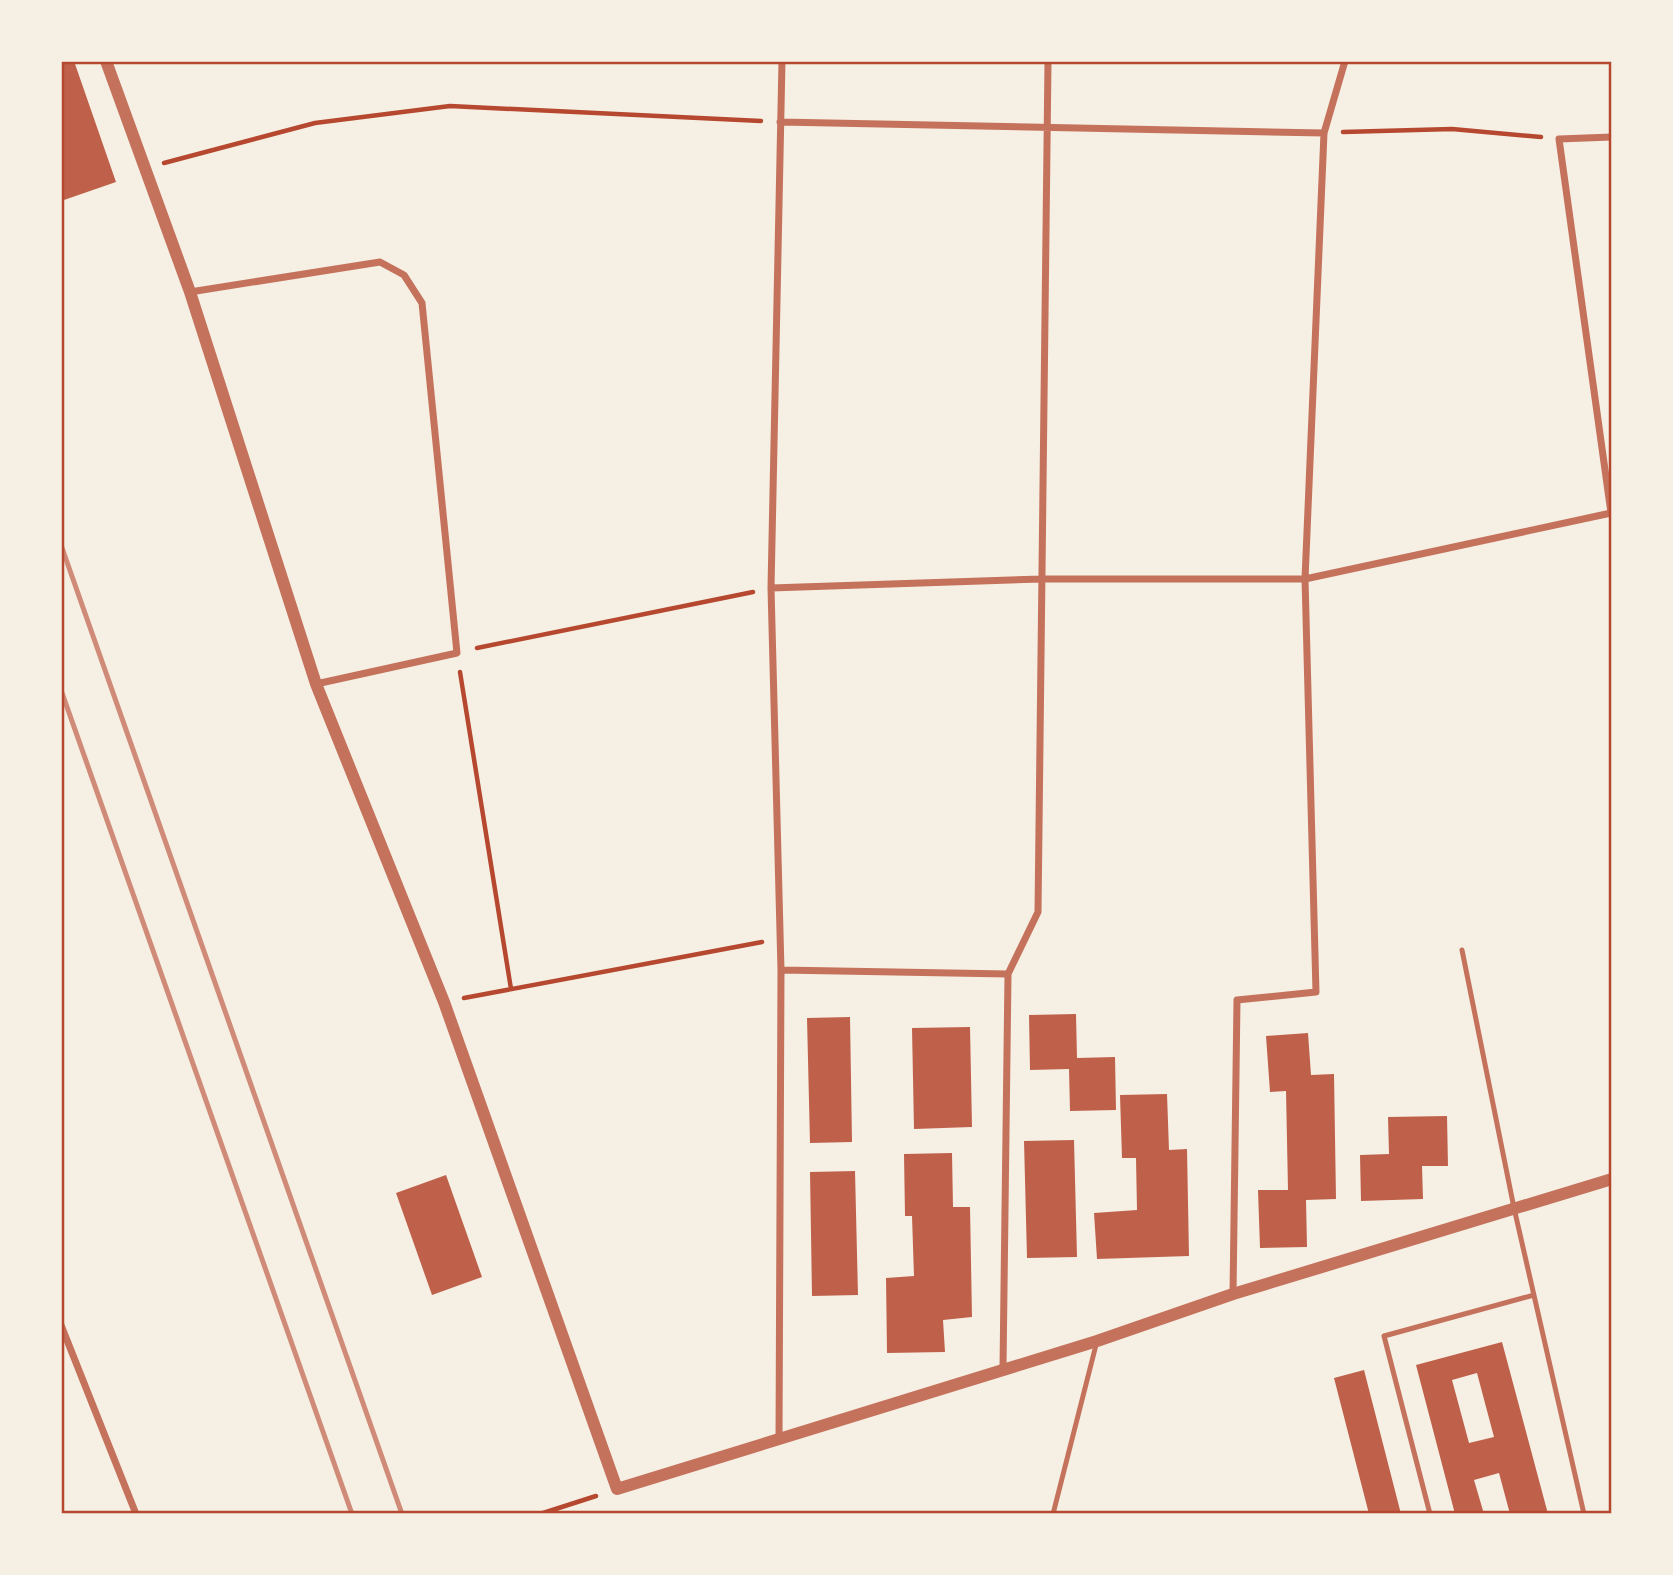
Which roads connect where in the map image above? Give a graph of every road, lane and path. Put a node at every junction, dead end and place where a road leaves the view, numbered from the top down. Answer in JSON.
{"nodes":[{"id":1,"x":67,"y":61,"type":"edge"},
{"id":2,"x":106,"y":61,"type":"edge"},
{"id":3,"x":782,"y":61,"type":"edge"},
{"id":4,"x":1048,"y":61,"type":"edge"},
{"id":5,"x":1345,"y":61,"type":"edge"},
{"id":6,"x":61,"y":63,"type":"edge"},
{"id":7,"x":780,"y":122,"type":"junction"},
{"id":8,"x":1047,"y":127,"type":"junction"},
{"id":9,"x":1324,"y":133,"type":"junction"},
{"id":10,"x":1612,"y":137,"type":"edge"},
{"id":11,"x":1559,"y":139,"type":"junction"},
{"id":12,"x":145,"y":169,"type":"junction"},
{"id":13,"x":190,"y":292,"type":"junction"},
{"id":14,"x":1611,"y":513,"type":"edge"},
{"id":15,"x":1042,"y":579,"type":"junction"},
{"id":16,"x":1305,"y":579,"type":"junction"},
{"id":17,"x":771,"y":589,"type":"junction"},
{"id":18,"x":457,"y":653,"type":"junction"},
{"id":19,"x":316,"y":684,"type":"junction"},
{"id":20,"x":780,"y":939,"type":"junction"},
{"id":21,"x":1462,"y":950,"type":"dead end"},
{"id":22,"x":781,"y":971,"type":"junction"},
{"id":23,"x":1008,"y":974,"type":"junction"},
{"id":24,"x":511,"y":989,"type":"junction"},
{"id":25,"x":444,"y":1002,"type":"junction"},
{"id":26,"x":1612,"y":1179,"type":"edge"},
{"id":27,"x":1514,"y":1208,"type":"junction"},
{"id":28,"x":1233,"y":1294,"type":"junction"},
{"id":29,"x":1534,"y":1295,"type":"junction"},
{"id":30,"x":61,"y":1325,"type":"edge"},
{"id":31,"x":1097,"y":1341,"type":"junction"},
{"id":32,"x":1003,"y":1368,"type":"junction"},
{"id":33,"x":779,"y":1438,"type":"junction"},
{"id":34,"x":617,"y":1489,"type":"junction"},
{"id":35,"x":136,"y":1514,"type":"edge"},
{"id":36,"x":540,"y":1514,"type":"edge"},
{"id":37,"x":1053,"y":1514,"type":"edge"},
{"id":38,"x":1430,"y":1514,"type":"edge"},
{"id":39,"x":1584,"y":1514,"type":"edge"}],
"edges":[{"from":1,"to":6,"type":"path"},
{"from":2,"to":12,"type":"street"},
{"from":3,"to":7,"type":"street"},
{"from":4,"to":8,"type":"street"},
{"from":5,"to":9,"type":"street"},
{"from":7,"to":8,"type":"street"},
{"from":7,"to":12,"type":"path"},
{"from":7,"to":17,"type":"street"},
{"from":8,"to":9,"type":"street"},
{"from":8,"to":15,"type":"street"},
{"from":9,"to":11,"type":"path"},
{"from":9,"to":16,"type":"street"},
{"from":10,"to":11,"type":"street"},
{"from":11,"to":14,"type":"street"},
{"from":12,"to":13,"type":"street"},
{"from":13,"to":18,"type":"street"},
{"from":13,"to":19,"type":"street"},
{"from":14,"to":16,"type":"street"},
{"from":15,"to":16,"type":"street"},
{"from":15,"to":17,"type":"street"},
{"from":15,"to":23,"type":"street"},
{"from":16,"to":28,"type":"street"},
{"from":17,"to":18,"type":"path"},
{"from":17,"to":20,"type":"street"},
{"from":18,"to":19,"type":"street"},
{"from":18,"to":24,"type":"path"},
{"from":19,"to":25,"type":"street"},
{"from":20,"to":22,"type":"street"},
{"from":20,"to":24,"type":"path"},
{"from":21,"to":27,"type":"lane"},
{"from":22,"to":23,"type":"street"},
{"from":22,"to":33,"type":"street"},
{"from":23,"to":32,"type":"street"},
{"from":24,"to":25,"type":"path"},
{"from":25,"to":34,"type":"street"},
{"from":26,"to":27,"type":"street"},
{"from":27,"to":28,"type":"street"},
{"from":27,"to":29,"type":"lane"},
{"from":28,"to":31,"type":"street"},
{"from":29,"to":38,"type":"lane"},
{"from":29,"to":39,"type":"lane"},
{"from":30,"to":35,"type":"street"},
{"from":31,"to":32,"type":"street"},
{"from":31,"to":37,"type":"lane"},
{"from":32,"to":33,"type":"street"},
{"from":33,"to":34,"type":"street"},
{"from":34,"to":36,"type":"path"}]}
